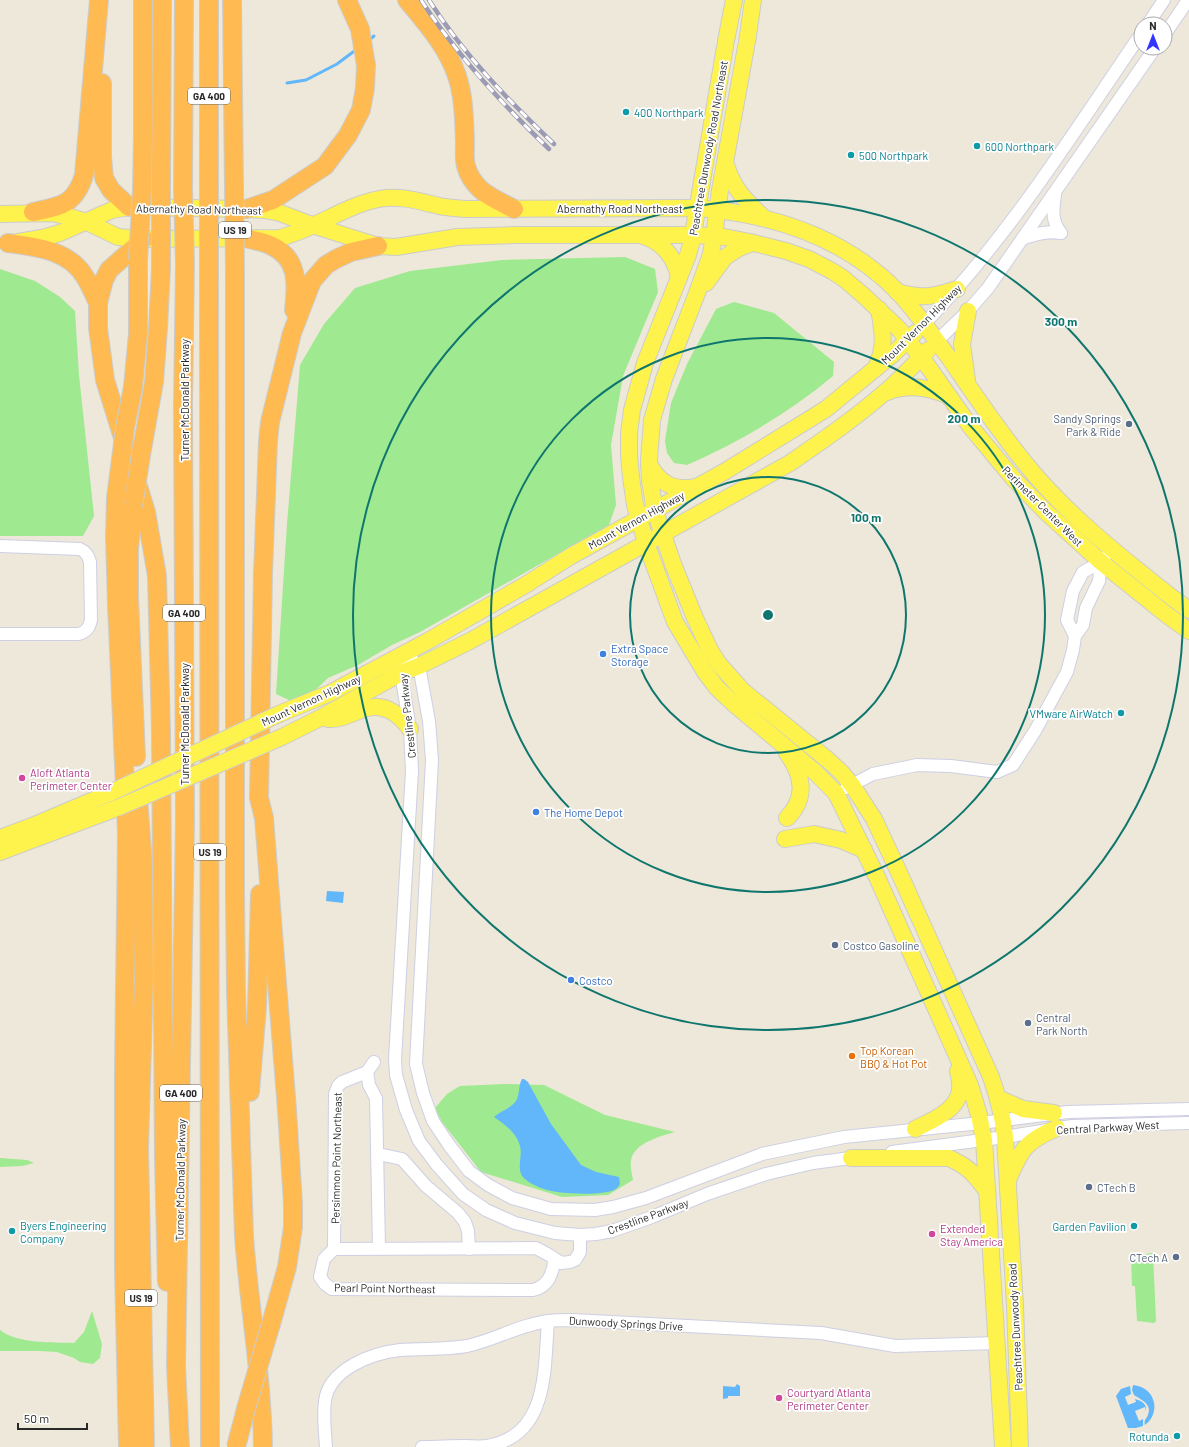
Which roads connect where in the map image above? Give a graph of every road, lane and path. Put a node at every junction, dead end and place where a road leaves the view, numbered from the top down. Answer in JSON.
{"nodes":[{"id":1,"x":99,"y":0,"type":"edge"},
{"id":2,"x":103,"y":0,"type":"edge"},
{"id":3,"x":143,"y":0,"type":"edge"},
{"id":4,"x":162,"y":0,"type":"edge"},
{"id":5,"x":184,"y":0,"type":"edge"},
{"id":6,"x":209,"y":0,"type":"edge"},
{"id":7,"x":232,"y":0,"type":"edge"},
{"id":8,"x":347,"y":0,"type":"edge"},
{"id":9,"x":407,"y":0,"type":"edge"},
{"id":10,"x":734,"y":0,"type":"edge"},
{"id":11,"x":753,"y":0,"type":"edge"},
{"id":12,"x":1164,"y":0,"type":"edge"},
{"id":13,"x":1188,"y":0,"type":"edge"},
{"id":14,"x":1153,"y":16,"type":"edge"},
{"id":15,"x":1173,"y":22,"type":"edge"},
{"id":16,"x":1133,"y":46,"type":"edge"},
{"id":17,"x":1149,"y":56,"type":"edge"},
{"id":18,"x":726,"y":164,"type":"junction"},
{"id":19,"x":1055,"y":193,"type":"junction"},
{"id":20,"x":129,"y":208,"type":"junction"},
{"id":21,"x":698,"y":208,"type":"junction"},
{"id":22,"x":246,"y":209,"type":"junction"},
{"id":23,"x":514,"y":209,"type":"junction"},
{"id":24,"x":718,"y":210,"type":"junction"},
{"id":25,"x":33,"y":212,"type":"junction"},
{"id":26,"x":0,"y":214,"type":"edge"},
{"id":27,"x":764,"y":218,"type":"junction"},
{"id":28,"x":87,"y":222,"type":"junction"},
{"id":29,"x":312,"y":225,"type":"junction"},
{"id":30,"x":642,"y":235,"type":"junction"},
{"id":31,"x":694,"y":235,"type":"junction"},
{"id":32,"x":714,"y":236,"type":"junction"},
{"id":33,"x":1024,"y":238,"type":"junction"},
{"id":34,"x":144,"y":239,"type":"junction"},
{"id":35,"x":249,"y":239,"type":"junction"},
{"id":36,"x":4,"y":243,"type":"edge"},
{"id":37,"x":752,"y":243,"type":"junction"},
{"id":38,"x":378,"y":246,"type":"junction"},
{"id":39,"x":209,"y":258,"type":"joint"},
{"id":40,"x":679,"y":277,"type":"junction"},
{"id":41,"x":957,"y":289,"type":"junction"},
{"id":42,"x":897,"y":292,"type":"junction"},
{"id":43,"x":698,"y":293,"type":"junction"},
{"id":44,"x":98,"y":303,"type":"junction"},
{"id":45,"x":879,"y":309,"type":"junction"},
{"id":46,"x":968,"y":311,"type":"junction"},
{"id":47,"x":924,"y":324,"type":"junction"},
{"id":48,"x":292,"y":333,"type":"junction"},
{"id":49,"x":908,"y":340,"type":"junction"},
{"id":50,"x":937,"y":341,"type":"junction"},
{"id":51,"x":921,"y":357,"type":"junction"},
{"id":52,"x":876,"y":368,"type":"junction"},
{"id":53,"x":967,"y":384,"type":"junction"},
{"id":54,"x":884,"y":393,"type":"junction"},
{"id":55,"x":947,"y":395,"type":"junction"},
{"id":56,"x":649,"y":463,"type":"junction"},
{"id":57,"x":699,"y":486,"type":"junction"},
{"id":58,"x":655,"y":510,"type":"junction"},
{"id":59,"x":639,"y":519,"type":"junction"},
{"id":60,"x":662,"y":533,"type":"junction"},
{"id":61,"x":646,"y":543,"type":"junction"},
{"id":62,"x":0,"y":546,"type":"edge"},
{"id":63,"x":1112,"y":549,"type":"junction"},
{"id":64,"x":1101,"y":562,"type":"junction"},
{"id":65,"x":1189,"y":610,"type":"edge"},
{"id":66,"x":1189,"y":631,"type":"edge"},
{"id":67,"x":0,"y":634,"type":"edge"},
{"id":68,"x":1075,"y":636,"type":"junction"},
{"id":69,"x":404,"y":653,"type":"junction"},
{"id":70,"x":418,"y":666,"type":"junction"},
{"id":71,"x":401,"y":673,"type":"junction"},
{"id":72,"x":320,"y":718,"type":"junction"},
{"id":73,"x":410,"y":729,"type":"junction"},
{"id":74,"x":778,"y":741,"type":"junction"},
{"id":75,"x":852,"y":785,"type":"junction"},
{"id":76,"x":836,"y":794,"type":"junction"},
{"id":77,"x":259,"y":798,"type":"junction"},
{"id":78,"x":788,"y":818,"type":"dead end"},
{"id":79,"x":0,"y":838,"type":"edge"},
{"id":80,"x":785,"y":839,"type":"dead end"},
{"id":81,"x":864,"y":850,"type":"junction"},
{"id":82,"x":0,"y":852,"type":"edge"},
{"id":83,"x":424,"y":908,"type":"junction"},
{"id":84,"x":403,"y":911,"type":"junction"},
{"id":85,"x":162,"y":974,"type":"junction"},
{"id":86,"x":955,"y":1053,"type":"junction"},
{"id":87,"x":374,"y":1062,"type":"dead end"},
{"id":88,"x":367,"y":1072,"type":"junction"},
{"id":89,"x":998,"y":1098,"type":"junction"},
{"id":90,"x":1148,"y":1109,"type":"junction"},
{"id":91,"x":1189,"y":1109,"type":"edge"},
{"id":92,"x":1003,"y":1120,"type":"junction"},
{"id":93,"x":1056,"y":1121,"type":"junction"},
{"id":94,"x":981,"y":1123,"type":"junction"},
{"id":95,"x":1189,"y":1123,"type":"edge"},
{"id":96,"x":1147,"y":1124,"type":"junction"},
{"id":97,"x":915,"y":1129,"type":"junction"},
{"id":98,"x":1005,"y":1138,"type":"junction"},
{"id":99,"x":984,"y":1140,"type":"junction"},
{"id":100,"x":809,"y":1144,"type":"junction"},
{"id":101,"x":139,"y":1148,"type":"junction"},
{"id":102,"x":378,"y":1154,"type":"junction"},
{"id":103,"x":851,"y":1158,"type":"junction"},
{"id":104,"x":813,"y":1163,"type":"junction"},
{"id":105,"x":242,"y":1170,"type":"junction"},
{"id":106,"x":1007,"y":1183,"type":"junction"},
{"id":107,"x":987,"y":1191,"type":"junction"},
{"id":108,"x":646,"y":1198,"type":"junction"},
{"id":109,"x":652,"y":1217,"type":"junction"},
{"id":110,"x":580,"y":1235,"type":"junction"},
{"id":111,"x":334,"y":1248,"type":"junction"},
{"id":112,"x":379,"y":1248,"type":"junction"},
{"id":113,"x":468,"y":1248,"type":"junction"},
{"id":114,"x":555,"y":1259,"type":"junction"},
{"id":115,"x":548,"y":1321,"type":"junction"},
{"id":116,"x":998,"y":1343,"type":"junction"},
{"id":117,"x":176,"y":1366,"type":"junction"},
{"id":118,"x":128,"y":1447,"type":"edge"},
{"id":119,"x":145,"y":1447,"type":"edge"},
{"id":120,"x":180,"y":1447,"type":"edge"},
{"id":121,"x":210,"y":1447,"type":"edge"},
{"id":122,"x":236,"y":1447,"type":"edge"},
{"id":123,"x":263,"y":1447,"type":"edge"},
{"id":124,"x":326,"y":1447,"type":"edge"},
{"id":125,"x":422,"y":1447,"type":"edge"},
{"id":126,"x":1003,"y":1447,"type":"edge"},
{"id":127,"x":1020,"y":1447,"type":"edge"}],
"edges":[{"from":1,"to":25,"type":"highway"},
{"from":2,"to":20,"type":"highway"},
{"from":3,"to":118,"type":"highway","bridge":true},
{"from":4,"to":101,"type":"highway","bridge":true},
{"from":5,"to":117,"type":"highway","name":"Turner McDonald Parkway","number":"GA 400","bridge":true},
{"from":6,"to":39,"type":"highway","number":"GA 400","bridge":true},
{"from":7,"to":105,"type":"highway","number":"US 19","bridge":true},
{"from":8,"to":22,"type":"highway"},
{"from":9,"to":23,"type":"highway"},
{"from":10,"to":21,"type":"main road","name":"Peachtree Dunwoody Road Northeast"},
{"from":11,"to":18,"type":"main road","name":"Peachtree Dunwoody Road Northeast"},
{"from":12,"to":14,"type":"street"},
{"from":13,"to":15,"type":"street"},
{"from":16,"to":41,"type":"street","name":"Mount Vernon Highway"},
{"from":17,"to":19,"type":"street","name":"Mount Vernon Highway"},
{"from":18,"to":24,"type":"main road","name":"Peachtree Dunwoody Road Northeast"},
{"from":18,"to":27,"type":"main road"},
{"from":19,"to":33,"type":"street","name":"Mount Vernon Highway"},
{"from":19,"to":33,"type":"street"},
{"from":20,"to":22,"type":"main road","name":"Abernathy Road Northeast"},
{"from":20,"to":28,"type":"main road","name":"Abernathy Road Northeast"},
{"from":21,"to":23,"type":"main road","name":"Abernathy Road Northeast"},
{"from":21,"to":24,"type":"main road","name":"Abernathy Road Northeast"},
{"from":21,"to":31,"type":"main road","name":"Peachtree Dunwoody Road Northeast"},
{"from":22,"to":29,"type":"main road","name":"Abernathy Road Northeast"},
{"from":23,"to":29,"type":"main road","name":"Abernathy Road Northeast"},
{"from":24,"to":27,"type":"main road","name":"Abernathy Road Northeast"},
{"from":24,"to":32,"type":"main road","name":"Peachtree Dunwoody Road Northeast"},
{"from":25,"to":26,"type":"main road","name":"Abernathy Road Northeast"},
{"from":25,"to":28,"type":"main road","name":"Abernathy Road Northeast"},
{"from":27,"to":42,"type":"main road","name":"Abernathy Road Northeast"},
{"from":28,"to":34,"type":"main road","name":"Abernathy Road Northeast"},
{"from":28,"to":36,"type":"main road","name":"Abernathy Road Northeast"},
{"from":29,"to":35,"type":"main road","name":"Abernathy Road Northeast"},
{"from":29,"to":38,"type":"main road","name":"Abernathy Road Northeast"},
{"from":30,"to":31,"type":"main road","name":"Abernathy Road Northeast"},
{"from":30,"to":38,"type":"main road","name":"Abernathy Road Northeast"},
{"from":30,"to":40,"type":"main road"},
{"from":31,"to":32,"type":"main road","name":"Abernathy Road Northeast"},
{"from":31,"to":40,"type":"main road","name":"Peachtree Dunwoody Road Northeast"},
{"from":32,"to":37,"type":"main road","name":"Abernathy Road Northeast"},
{"from":32,"to":43,"type":"main road","name":"Peachtree Dunwoody Road Northeast"},
{"from":33,"to":46,"type":"street","name":"Mount Vernon Highway"},
{"from":34,"to":35,"type":"main road","name":"Abernathy Road Northeast"},
{"from":34,"to":44,"type":"highway"},
{"from":35,"to":48,"type":"highway"},
{"from":36,"to":44,"type":"highway"},
{"from":37,"to":43,"type":"main road"},
{"from":37,"to":45,"type":"main road","name":"Abernathy Road Northeast"},
{"from":38,"to":48,"type":"highway"},
{"from":39,"to":121,"type":"highway","number":"US 19"},
{"from":40,"to":59,"type":"main road","name":"Peachtree Dunwoody Road Northeast"},
{"from":41,"to":42,"type":"main road"},
{"from":41,"to":47,"type":"street","name":"Mount Vernon Highway"},
{"from":42,"to":47,"type":"main road","name":"Abernathy Road Northeast"},
{"from":43,"to":56,"type":"main road","name":"Peachtree Dunwoody Road Northeast"},
{"from":44,"to":85,"type":"highway"},
{"from":45,"to":49,"type":"main road","name":"Abernathy Road Northeast"},
{"from":45,"to":52,"type":"main road"},
{"from":46,"to":50,"type":"street","name":"Mount Vernon Highway"},
{"from":46,"to":53,"type":"main road"},
{"from":47,"to":49,"type":"main road","name":"Mount Vernon Highway"},
{"from":47,"to":50,"type":"main road","name":"Abernathy Road Northeast"},
{"from":48,"to":77,"type":"highway"},
{"from":49,"to":51,"type":"main road","name":"Abernathy Road Northeast"},
{"from":49,"to":52,"type":"main road","name":"Mount Vernon Highway"},
{"from":50,"to":51,"type":"main road","name":"Mount Vernon Highway"},
{"from":50,"to":53,"type":"main road","name":"Perimeter Center West"},
{"from":51,"to":54,"type":"main road","name":"Mount Vernon Highway"},
{"from":51,"to":55,"type":"main road","name":"Perimeter Center West"},
{"from":52,"to":57,"type":"main road","name":"Mount Vernon Highway"},
{"from":53,"to":63,"type":"main road","name":"Perimeter Center West"},
{"from":54,"to":55,"type":"main road"},
{"from":54,"to":60,"type":"main road","name":"Mount Vernon Highway"},
{"from":55,"to":64,"type":"main road","name":"Perimeter Center West"},
{"from":56,"to":57,"type":"main road"},
{"from":56,"to":58,"type":"main road","name":"Peachtree Dunwoody Road Northeast"},
{"from":57,"to":58,"type":"main road","name":"Mount Vernon Highway"},
{"from":58,"to":59,"type":"main road","name":"Mount Vernon Highway"},
{"from":58,"to":60,"type":"main road","name":"Peachtree Dunwoody Road Northeast"},
{"from":59,"to":61,"type":"main road","name":"Peachtree Dunwoody Road Northeast"},
{"from":59,"to":69,"type":"main road","name":"Mount Vernon Highway"},
{"from":60,"to":61,"type":"main road","name":"Mount Vernon Highway"},
{"from":60,"to":75,"type":"main road","name":"Peachtree Dunwoody Road Northeast"},
{"from":61,"to":70,"type":"main road","name":"Mount Vernon Highway"},
{"from":61,"to":74,"type":"main road","name":"Peachtree Dunwoody Road Northeast"},
{"from":62,"to":67,"type":"street"},
{"from":63,"to":64,"type":"street"},
{"from":63,"to":65,"type":"main road","name":"Perimeter Center West"},
{"from":64,"to":66,"type":"main road","name":"Perimeter Center West"},
{"from":64,"to":68,"type":"street"},
{"from":64,"to":68,"type":"street"},
{"from":68,"to":75,"type":"street"},
{"from":69,"to":70,"type":"street","name":"Crestline Parkway"},
{"from":69,"to":71,"type":"street","name":"Crestline Parkway"},
{"from":69,"to":79,"type":"main road","name":"Mount Vernon Highway","bridge":true},
{"from":70,"to":71,"type":"main road","name":"Mount Vernon Highway"},
{"from":70,"to":83,"type":"street","name":"Crestline Parkway"},
{"from":71,"to":72,"type":"main road","name":"Mount Vernon Highway"},
{"from":71,"to":73,"type":"street","name":"Crestline Parkway"},
{"from":72,"to":73,"type":"main road"},
{"from":72,"to":82,"type":"main road","name":"Mount Vernon Highway","bridge":true},
{"from":73,"to":84,"type":"street","name":"Crestline Parkway"},
{"from":74,"to":76,"type":"main road","name":"Peachtree Dunwoody Road Northeast"},
{"from":74,"to":78,"type":"main road"},
{"from":75,"to":76,"type":"street"},
{"from":75,"to":89,"type":"main road","name":"Peachtree Dunwoody Road Northeast"},
{"from":76,"to":81,"type":"main road","name":"Peachtree Dunwoody Road Northeast"},
{"from":77,"to":105,"type":"highway"},
{"from":77,"to":122,"type":"highway","bridge":true},
{"from":80,"to":81,"type":"main road"},
{"from":81,"to":86,"type":"main road","name":"Peachtree Dunwoody Road Northeast"},
{"from":83,"to":84,"type":"street"},
{"from":83,"to":108,"type":"street","name":"Crestline Parkway"},
{"from":84,"to":110,"type":"street","name":"Crestline Parkway"},
{"from":85,"to":101,"type":"highway"},
{"from":85,"to":117,"type":"highway"},
{"from":86,"to":94,"type":"main road","name":"Peachtree Dunwoody Road Northeast"},
{"from":86,"to":97,"type":"main road"},
{"from":87,"to":88,"type":"street"},
{"from":88,"to":102,"type":"street"},
{"from":88,"to":111,"type":"street","name":"Persimmon Point Northeast"},
{"from":89,"to":92,"type":"main road","name":"Peachtree Dunwoody Road Northeast"},
{"from":89,"to":93,"type":"main road"},
{"from":90,"to":91,"type":"street","name":"Central Parkway West"},
{"from":90,"to":93,"type":"street","name":"Central Parkway West"},
{"from":90,"to":96,"type":"street"},
{"from":92,"to":93,"type":"street","name":"Central Parkway West"},
{"from":92,"to":94,"type":"street","name":"Crestline Parkway"},
{"from":92,"to":98,"type":"main road","name":"Peachtree Dunwoody Road Northeast"},
{"from":93,"to":96,"type":"street","name":"Central Parkway West"},
{"from":93,"to":98,"type":"street","name":"Central Parkway West"},
{"from":93,"to":106,"type":"main road"},
{"from":94,"to":97,"type":"street","name":"Crestline Parkway"},
{"from":94,"to":99,"type":"main road","name":"Peachtree Dunwoody Road Northeast"},
{"from":95,"to":96,"type":"street","name":"Central Parkway West"},
{"from":97,"to":100,"type":"street","name":"Crestline Parkway"},
{"from":98,"to":99,"type":"street","name":"Crestline Parkway"},
{"from":98,"to":106,"type":"main road","name":"Peachtree Dunwoody Road Northeast"},
{"from":99,"to":103,"type":"street","name":"Crestline Parkway"},
{"from":99,"to":107,"type":"main road","name":"Peachtree Dunwoody Road Northeast"},
{"from":100,"to":104,"type":"street"},
{"from":100,"to":108,"type":"street","name":"Crestline Parkway"},
{"from":101,"to":119,"type":"highway","number":"US 19"},
{"from":102,"to":112,"type":"street"},
{"from":102,"to":113,"type":"street"},
{"from":103,"to":104,"type":"street","name":"Crestline Parkway"},
{"from":103,"to":107,"type":"main road"},
{"from":104,"to":109,"type":"street","name":"Crestline Parkway"},
{"from":105,"to":123,"type":"highway","number":"US 19"},
{"from":106,"to":127,"type":"main road","name":"Peachtree Dunwoody Road"},
{"from":107,"to":116,"type":"main road","name":"Peachtree Dunwoody Road"},
{"from":108,"to":109,"type":"street"},
{"from":109,"to":110,"type":"street","name":"Crestline Parkway"},
{"from":110,"to":114,"type":"street"},
{"from":111,"to":112,"type":"street"},
{"from":111,"to":114,"type":"street","name":"Pearl Point Northeast"},
{"from":112,"to":113,"type":"street"},
{"from":113,"to":114,"type":"street"},
{"from":115,"to":116,"type":"street","name":"Dunwoody Springs Drive"},
{"from":115,"to":124,"type":"street","name":"Dunwoody Springs Drive"},
{"from":115,"to":125,"type":"street"},
{"from":116,"to":126,"type":"main road","name":"Peachtree Dunwoody Road"},
{"from":117,"to":120,"type":"highway","name":"Turner McDonald Parkway","number":"GA 400"}]}
